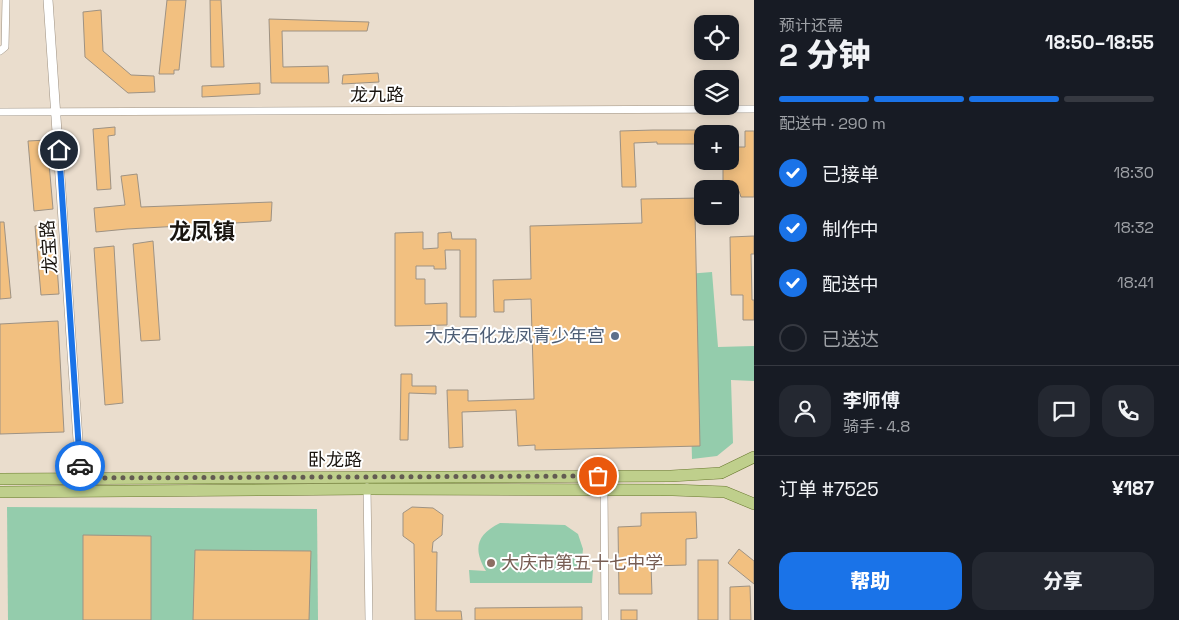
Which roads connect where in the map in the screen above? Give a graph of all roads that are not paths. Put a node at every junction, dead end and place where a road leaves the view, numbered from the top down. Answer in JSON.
{"nodes":[{"id":1,"x":6,"y":0,"type":"edge"},
{"id":2,"x":48,"y":0,"type":"edge"},
{"id":3,"x":3,"y":22,"type":"edge"},
{"id":4,"x":0,"y":51,"type":"edge"},
{"id":5,"x":754,"y":108,"type":"edge"},
{"id":6,"x":0,"y":112,"type":"edge"},
{"id":7,"x":56,"y":112,"type":"junction"},
{"id":8,"x":754,"y":457,"type":"edge"},
{"id":9,"x":367,"y":477,"type":"junction"},
{"id":10,"x":81,"y":478,"type":"junction"},
{"id":11,"x":0,"y":479,"type":"edge"},
{"id":12,"x":367,"y":489,"type":"junction"},
{"id":13,"x":604,"y":489,"type":"junction"},
{"id":14,"x":82,"y":491,"type":"junction"},
{"id":15,"x":0,"y":492,"type":"edge"},
{"id":16,"x":754,"y":504,"type":"edge"},
{"id":17,"x":369,"y":620,"type":"edge"},
{"id":18,"x":605,"y":620,"type":"edge"}],
"edges":[{"from":1,"to":3,"type":"street"},
{"from":2,"to":7,"type":"street","name":"龙宝路"},
{"from":3,"to":4,"type":"street"},
{"from":5,"to":7,"type":"street","name":"龙九路"},
{"from":6,"to":7,"type":"street","name":"龙九路"},
{"from":7,"to":10,"type":"street","name":"龙宝路"},
{"from":8,"to":9,"type":"main road","name":"卧龙路"},
{"from":9,"to":10,"type":"main road","name":"卧龙路"},
{"from":9,"to":12,"type":"street"},
{"from":10,"to":11,"type":"main road","name":"卧龙路"},
{"from":10,"to":14,"type":"street","name":"龙宝路"},
{"from":12,"to":13,"type":"main road","name":"卧龙路"},
{"from":12,"to":14,"type":"main road","name":"卧龙路"},
{"from":12,"to":17,"type":"street"},
{"from":13,"to":16,"type":"main road","name":"卧龙路"},
{"from":13,"to":18,"type":"street"},
{"from":14,"to":15,"type":"main road","name":"卧龙路"}]}
